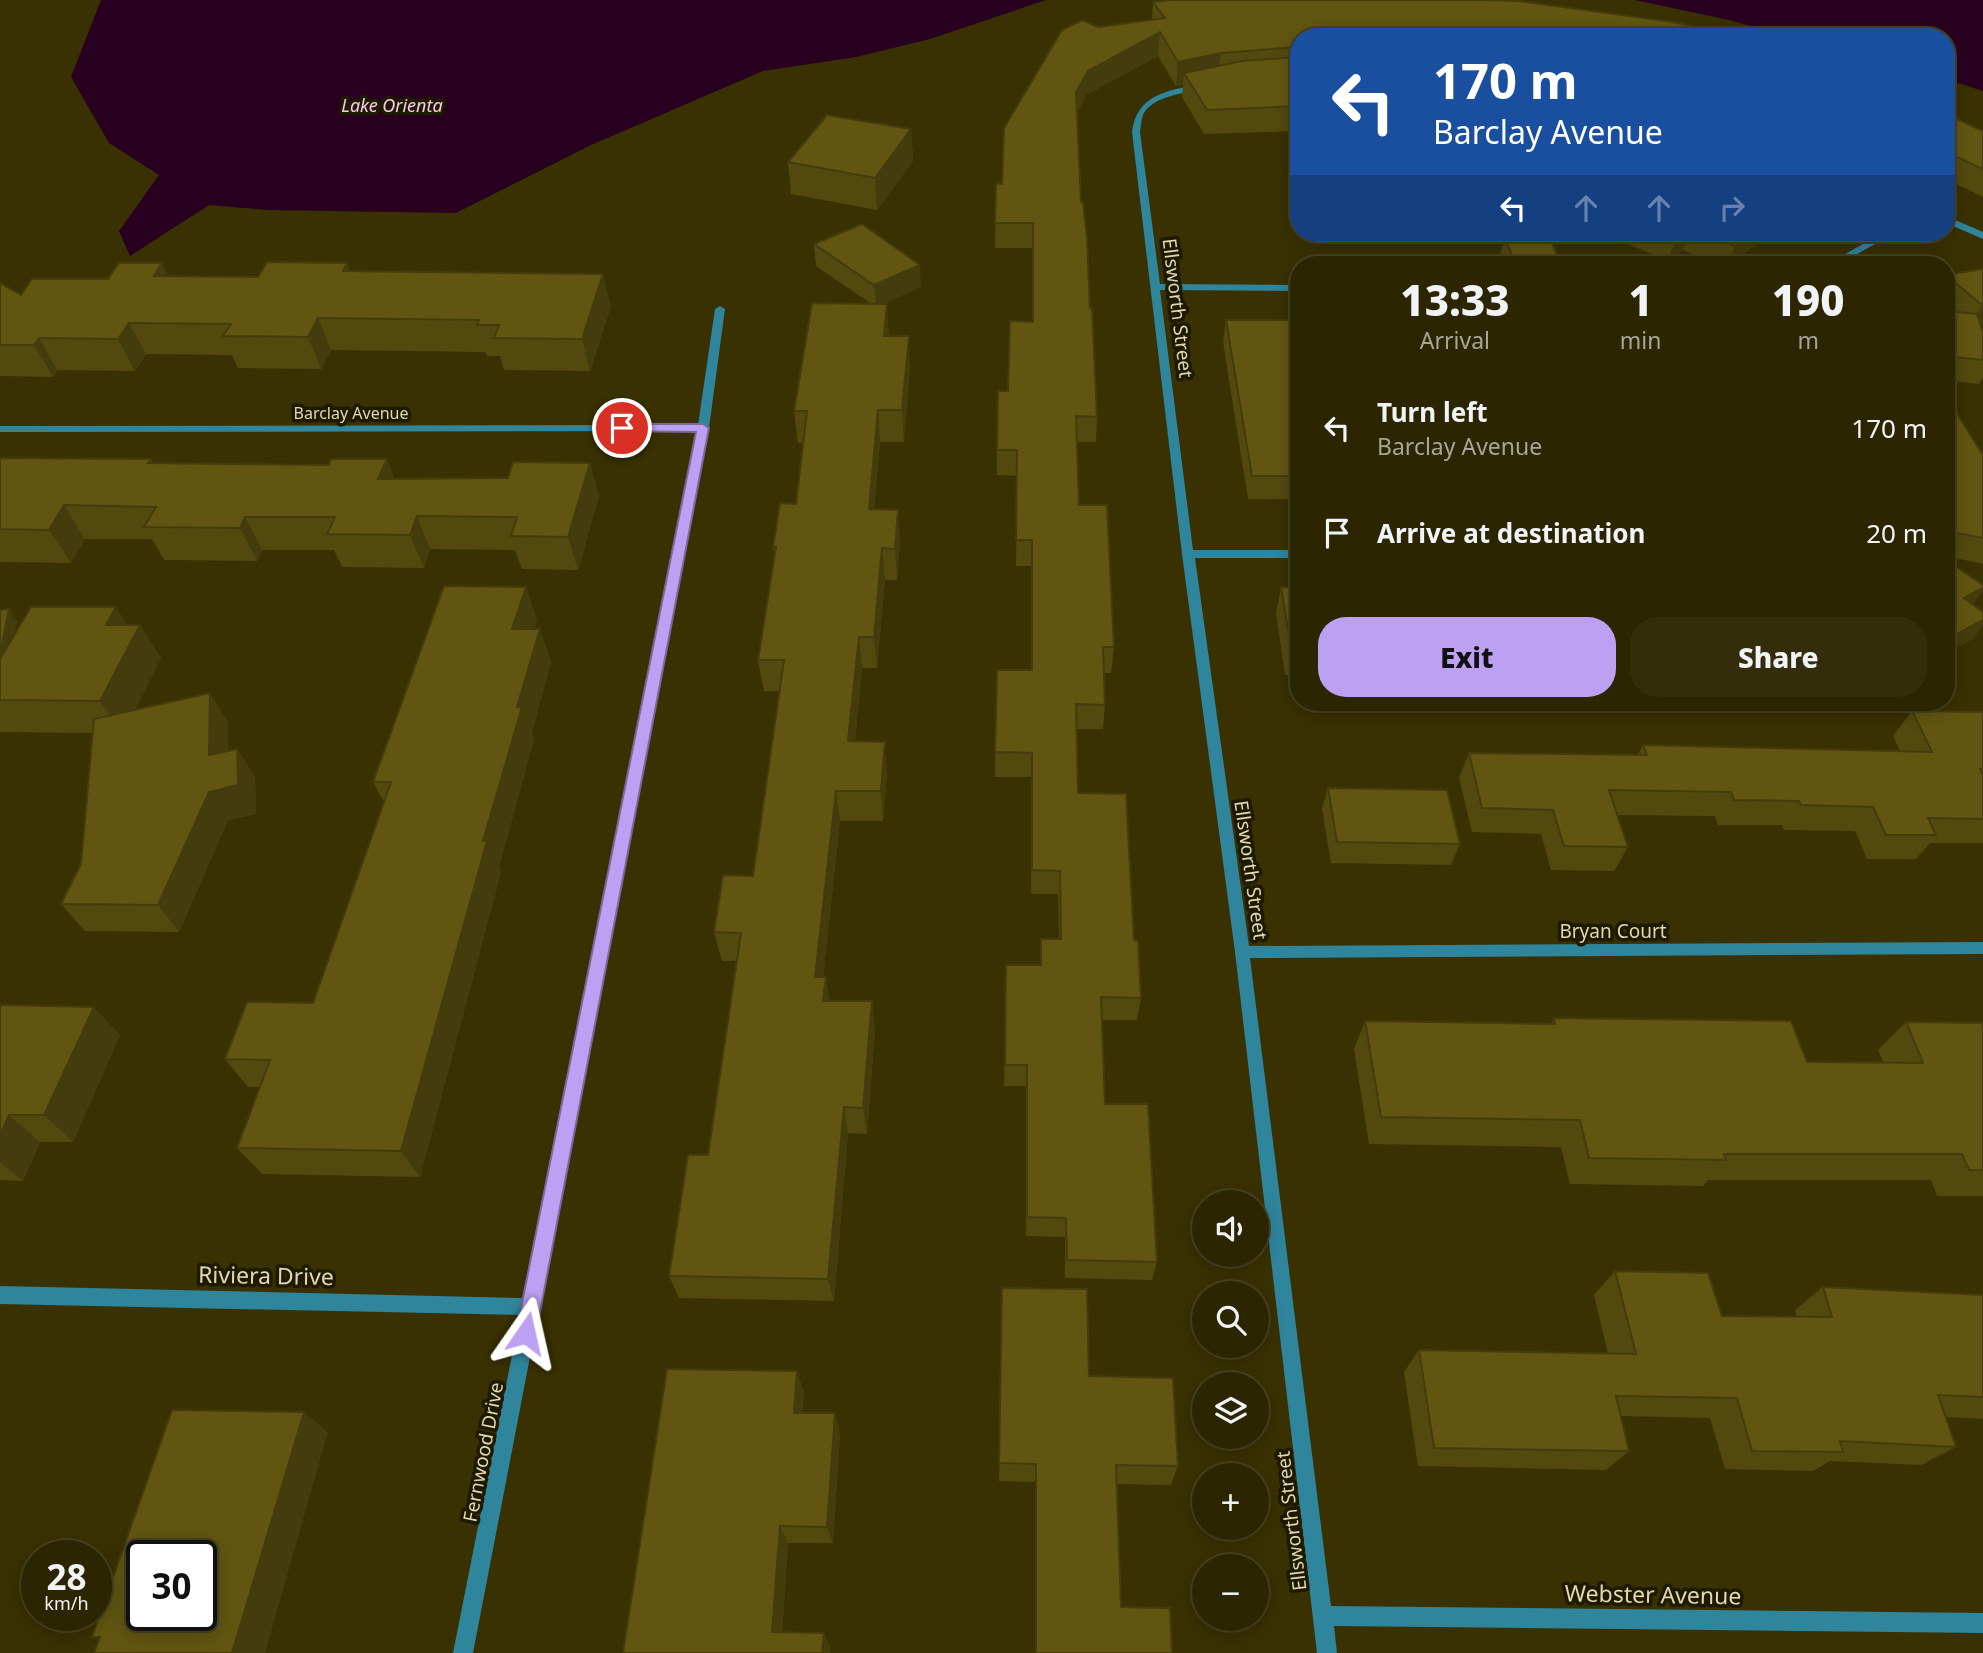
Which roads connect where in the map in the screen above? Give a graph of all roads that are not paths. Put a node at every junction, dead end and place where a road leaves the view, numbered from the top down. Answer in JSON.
{"nodes":[{"id":1,"x":1214,"y":85,"type":"edge"},
{"id":2,"x":1955,"y":223,"type":"edge"},
{"id":3,"x":1983,"y":236,"type":"edge"},
{"id":4,"x":1873,"y":242,"type":"edge"},
{"id":5,"x":1847,"y":256,"type":"edge"},
{"id":6,"x":1156,"y":287,"type":"junction"},
{"id":7,"x":1290,"y":288,"type":"edge"},
{"id":8,"x":720,"y":309,"type":"dead end"},
{"id":9,"x":703,"y":428,"type":"junction"},
{"id":10,"x":0,"y":429,"type":"edge"},
{"id":11,"x":1188,"y":554,"type":"junction"},
{"id":12,"x":1290,"y":554,"type":"edge"},
{"id":13,"x":1983,"y":948,"type":"edge"},
{"id":14,"x":1242,"y":952,"type":"junction"},
{"id":15,"x":0,"y":1294,"type":"edge"},
{"id":16,"x":531,"y":1307,"type":"junction"},
{"id":17,"x":1322,"y":1616,"type":"junction"},
{"id":18,"x":1983,"y":1622,"type":"edge"},
{"id":19,"x":463,"y":1653,"type":"edge"},
{"id":20,"x":1326,"y":1653,"type":"edge"}],
"edges":[{"from":1,"to":6,"type":"street","name":"Ellsworth Street"},
{"from":2,"to":3,"type":"street"},
{"from":4,"to":5,"type":"street"},
{"from":6,"to":7,"type":"street"},
{"from":6,"to":11,"type":"street","name":"Ellsworth Street"},
{"from":8,"to":9,"type":"street","name":"Fernwood Drive"},
{"from":9,"to":10,"type":"street","name":"Barclay Avenue"},
{"from":9,"to":16,"type":"street","name":"Fernwood Drive"},
{"from":11,"to":12,"type":"street"},
{"from":11,"to":14,"type":"street","name":"Ellsworth Street"},
{"from":13,"to":14,"type":"street","name":"Bryan Court"},
{"from":14,"to":17,"type":"street","name":"Ellsworth Street"},
{"from":15,"to":16,"type":"street","name":"Riviera Drive"},
{"from":16,"to":19,"type":"street","name":"Fernwood Drive"},
{"from":17,"to":18,"type":"street","name":"Webster Avenue"},
{"from":17,"to":20,"type":"street","name":"Ellsworth Street"}]}
